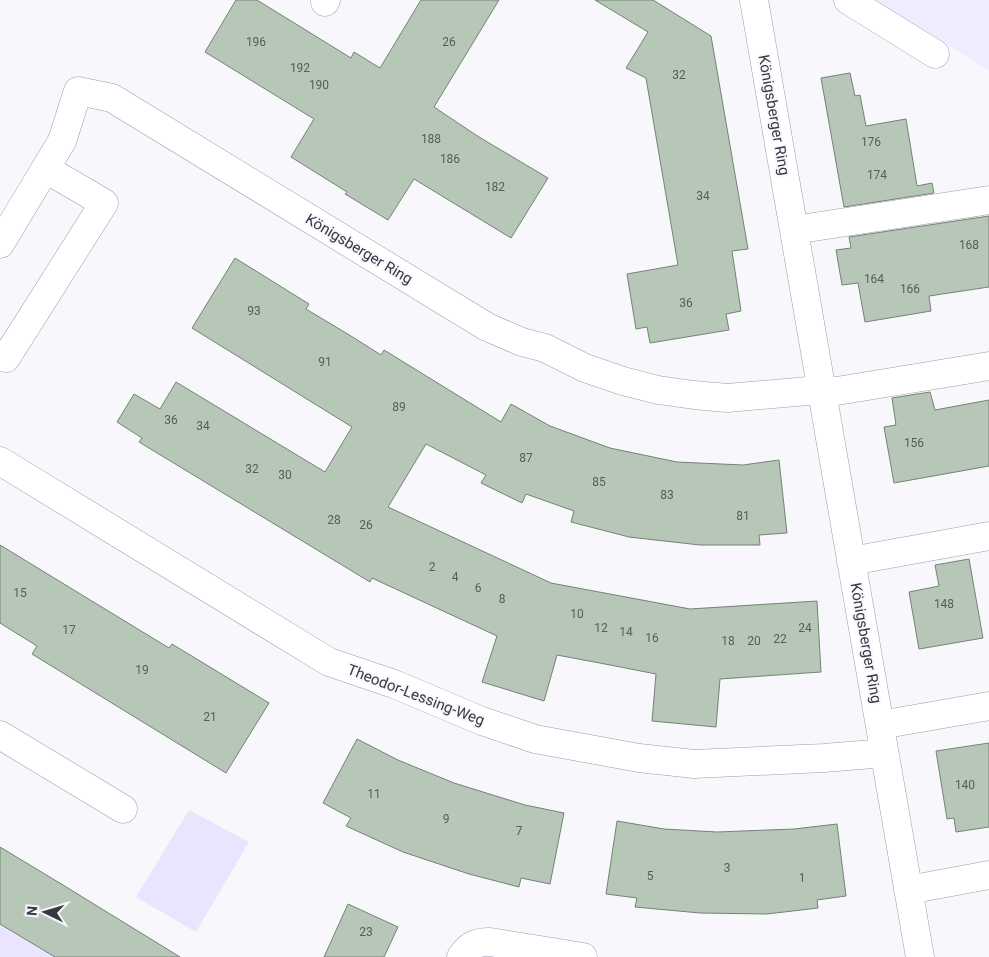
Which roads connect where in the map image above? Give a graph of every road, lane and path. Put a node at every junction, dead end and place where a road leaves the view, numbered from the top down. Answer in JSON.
{"nodes":[{"id":1,"x":754,"y":0,"type":"edge"},
{"id":2,"x":848,"y":0,"type":"edge"},
{"id":3,"x":936,"y":54,"type":"dead end"},
{"id":4,"x":46,"y":169,"type":"junction"},
{"id":5,"x":989,"y":200,"type":"edge"},
{"id":6,"x":794,"y":230,"type":"junction"},
{"id":7,"x":0,"y":244,"type":"edge"},
{"id":8,"x":0,"y":354,"type":"edge"},
{"id":9,"x":989,"y":366,"type":"edge"},
{"id":10,"x":822,"y":391,"type":"junction"},
{"id":11,"x":0,"y":461,"type":"edge"},
{"id":12,"x":989,"y":536,"type":"edge"},
{"id":13,"x":851,"y":561,"type":"junction"},
{"id":14,"x":989,"y":706,"type":"edge"},
{"id":15,"x":0,"y":735,"type":"edge"},
{"id":16,"x":882,"y":738,"type":"junction"},
{"id":17,"x":123,"y":809,"type":"dead end"},
{"id":18,"x":989,"y":875,"type":"edge"},
{"id":19,"x":908,"y":890,"type":"junction"},
{"id":20,"x":461,"y":957,"type":"edge"},
{"id":21,"x":583,"y":957,"type":"edge"},
{"id":22,"x":920,"y":957,"type":"edge"}],
"edges":[{"from":1,"to":6,"type":"street","name":"Königsberger Ring"},
{"from":2,"to":3,"type":"street"},
{"from":4,"to":7,"type":"street","name":"Königsberger Ring"},
{"from":4,"to":8,"type":"street"},
{"from":4,"to":10,"type":"street","name":"Königsberger Ring"},
{"from":5,"to":6,"type":"street"},
{"from":6,"to":10,"type":"street","name":"Königsberger Ring"},
{"from":9,"to":10,"type":"street","name":"Königsberger Ring"},
{"from":10,"to":13,"type":"street","name":"Königsberger Ring"},
{"from":11,"to":16,"type":"street","name":"Theodor-Lessing-Weg"},
{"from":12,"to":13,"type":"street"},
{"from":13,"to":16,"type":"street","name":"Königsberger Ring"},
{"from":14,"to":16,"type":"street","name":"Königsberger Ring"},
{"from":15,"to":17,"type":"street"},
{"from":16,"to":19,"type":"street","name":"Königsberger Ring"},
{"from":18,"to":19,"type":"street"},
{"from":19,"to":22,"type":"street","name":"Königsberger Ring"},
{"from":20,"to":21,"type":"street"}]}
